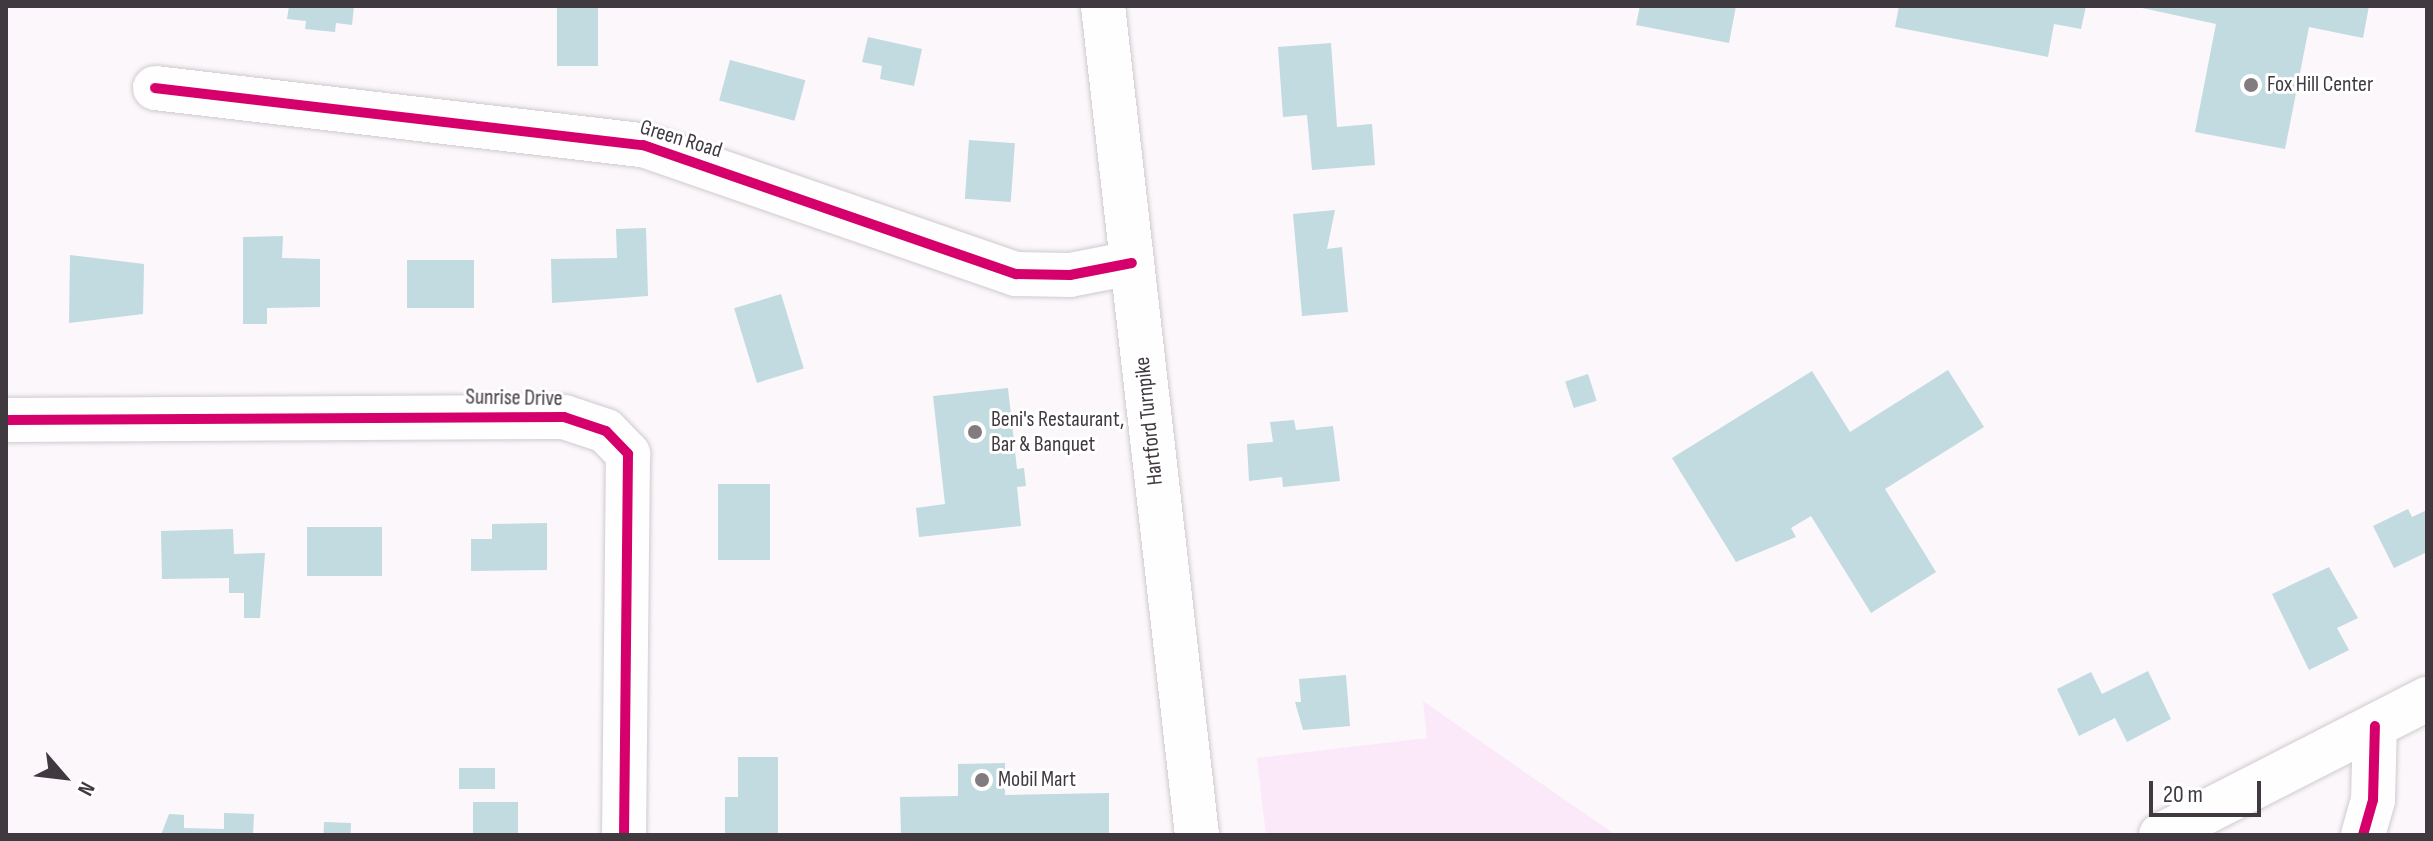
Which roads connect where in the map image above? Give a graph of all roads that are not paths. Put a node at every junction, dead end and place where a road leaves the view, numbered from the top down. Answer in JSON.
{"nodes":[{"id":1,"x":1103,"y":6,"type":"edge"},
{"id":2,"x":155,"y":88,"type":"dead end"},
{"id":3,"x":1132,"y":263,"type":"junction"},
{"id":4,"x":6,"y":420,"type":"edge"},
{"id":5,"x":2427,"y":699,"type":"edge"},
{"id":6,"x":2375,"y":726,"type":"junction"},
{"id":7,"x":624,"y":835,"type":"edge"},
{"id":8,"x":1197,"y":835,"type":"edge"},
{"id":9,"x":2161,"y":835,"type":"edge"},
{"id":10,"x":2363,"y":835,"type":"edge"}],
"edges":[{"from":1,"to":3,"type":"street","name":"Hartford Turnpike"},
{"from":2,"to":3,"type":"street","name":"Green Road"},
{"from":3,"to":8,"type":"street","name":"Hartford Turnpike"},
{"from":4,"to":7,"type":"street","name":"Sunrise Drive"},
{"from":5,"to":6,"type":"street"},
{"from":6,"to":9,"type":"street"},
{"from":6,"to":10,"type":"street"}]}
